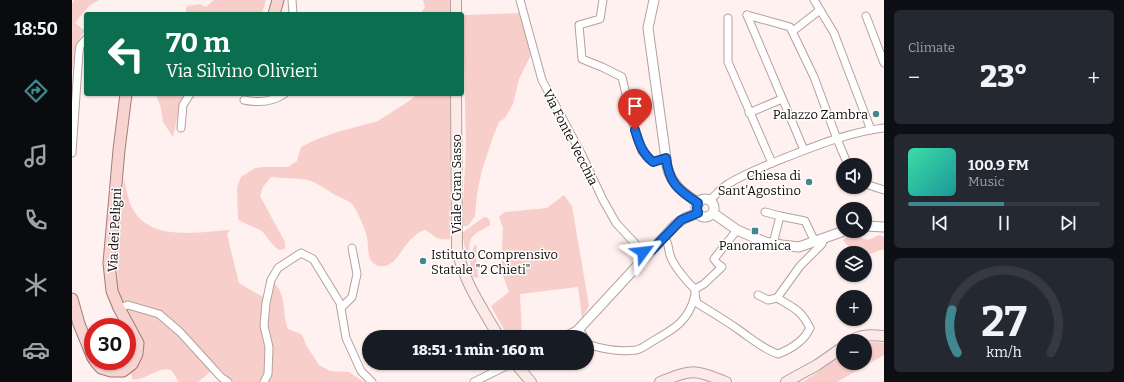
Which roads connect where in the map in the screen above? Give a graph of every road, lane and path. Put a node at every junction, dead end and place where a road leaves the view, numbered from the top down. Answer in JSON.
{"nodes":[{"id":1,"x":278,"y":0,"type":"edge"},
{"id":2,"x":292,"y":0,"type":"edge"},
{"id":3,"x":456,"y":0,"type":"edge"},
{"id":4,"x":520,"y":0,"type":"edge"},
{"id":5,"x":603,"y":0,"type":"edge"},
{"id":6,"x":654,"y":0,"type":"edge"},
{"id":7,"x":814,"y":0,"type":"edge"},
{"id":8,"x":820,"y":10,"type":"junction"},
{"id":9,"x":275,"y":12,"type":"edge"},
{"id":10,"x":293,"y":12,"type":"edge"},
{"id":11,"x":456,"y":12,"type":"edge"},
{"id":12,"x":866,"y":16,"type":"dead end"},
{"id":13,"x":728,"y":18,"type":"dead end"},
{"id":14,"x":792,"y":29,"type":"junction"},
{"id":15,"x":84,"y":41,"type":"edge"},
{"id":16,"x":884,"y":63,"type":"edge"},
{"id":17,"x":126,"y":96,"type":"edge"},
{"id":18,"x":189,"y":96,"type":"edge"},
{"id":19,"x":280,"y":96,"type":"edge"},
{"id":20,"x":456,"y":96,"type":"edge"},
{"id":21,"x":782,"y":99,"type":"junction"},
{"id":22,"x":244,"y":100,"type":"dead end"},
{"id":23,"x":749,"y":113,"type":"junction"},
{"id":24,"x":181,"y":128,"type":"dead end"},
{"id":25,"x":884,"y":128,"type":"edge"},
{"id":26,"x":871,"y":130,"type":"junction"},
{"id":27,"x":837,"y":139,"type":"junction"},
{"id":28,"x":804,"y":150,"type":"junction"},
{"id":29,"x":72,"y":153,"type":"edge"},
{"id":30,"x":666,"y":158,"type":"junction"},
{"id":31,"x":845,"y":158,"type":"edge"},
{"id":32,"x":772,"y":163,"type":"junction"},
{"id":33,"x":872,"y":186,"type":"edge"},
{"id":34,"x":884,"y":190,"type":"edge"},
{"id":35,"x":710,"y":200,"type":"junction"},
{"id":36,"x":698,"y":203,"type":"junction"},
{"id":37,"x":765,"y":212,"type":"dead end"},
{"id":38,"x":698,"y":213,"type":"junction"},
{"id":39,"x":713,"y":213,"type":"junction"},
{"id":40,"x":780,"y":216,"type":"junction"},
{"id":41,"x":872,"y":227,"type":"edge"},
{"id":42,"x":884,"y":228,"type":"edge"},
{"id":43,"x":737,"y":230,"type":"junction"},
{"id":44,"x":836,"y":234,"type":"edge"},
{"id":45,"x":664,"y":237,"type":"junction"},
{"id":46,"x":824,"y":238,"type":"junction"},
{"id":47,"x":815,"y":242,"type":"junction"},
{"id":48,"x":773,"y":244,"type":"junction"},
{"id":49,"x":352,"y":248,"type":"dead end"},
{"id":50,"x":652,"y":250,"type":"junction"},
{"id":51,"x":695,"y":292,"type":"junction"},
{"id":52,"x":758,"y":295,"type":"dead end"},
{"id":53,"x":777,"y":298,"type":"junction"},
{"id":54,"x":72,"y":299,"type":"edge"},
{"id":55,"x":119,"y":308,"type":"junction"},
{"id":56,"x":341,"y":308,"type":"junction"},
{"id":57,"x":124,"y":318,"type":"edge"},
{"id":58,"x":579,"y":329,"type":"edge"},
{"id":59,"x":495,"y":330,"type":"edge"},
{"id":60,"x":872,"y":335,"type":"edge"},
{"id":61,"x":84,"y":336,"type":"edge"},
{"id":62,"x":884,"y":336,"type":"edge"},
{"id":63,"x":136,"y":339,"type":"edge"},
{"id":64,"x":594,"y":346,"type":"edge"},
{"id":65,"x":836,"y":352,"type":"edge"},
{"id":66,"x":136,"y":356,"type":"edge"},
{"id":67,"x":108,"y":370,"type":"edge"},
{"id":68,"x":124,"y":370,"type":"edge"},
{"id":69,"x":498,"y":370,"type":"edge"},
{"id":70,"x":521,"y":370,"type":"edge"},
{"id":71,"x":228,"y":382,"type":"edge"},
{"id":72,"x":264,"y":382,"type":"edge"},
{"id":73,"x":372,"y":382,"type":"edge"},
{"id":74,"x":474,"y":382,"type":"edge"},
{"id":75,"x":531,"y":382,"type":"edge"},
{"id":76,"x":660,"y":382,"type":"edge"},
{"id":77,"x":726,"y":382,"type":"edge"},
{"id":78,"x":786,"y":382,"type":"edge"}],
"edges":[{"from":1,"to":9,"type":"main road"},
{"from":2,"to":10,"type":"street"},
{"from":3,"to":11,"type":"main road"},
{"from":4,"to":50,"type":"street","name":"Via Fonte Vecchia"},
{"from":5,"to":30,"type":"street"},
{"from":6,"to":30,"type":"street"},
{"from":7,"to":8,"type":"street"},
{"from":8,"to":14,"type":"street"},
{"from":8,"to":26,"type":"street"},
{"from":12,"to":16,"type":"street"},
{"from":13,"to":23,"type":"street"},
{"from":14,"to":21,"type":"street"},
{"from":14,"to":27,"type":"street"},
{"from":15,"to":29,"type":"street"},
{"from":17,"to":55,"type":"main road","name":"Via dei Peligni"},
{"from":18,"to":24,"type":"street"},
{"from":19,"to":22,"type":"street"},
{"from":20,"to":59,"type":"main road","name":"Viale Gran Sasso"},
{"from":21,"to":23,"type":"street"},
{"from":21,"to":28,"type":"street"},
{"from":23,"to":32,"type":"street"},
{"from":25,"to":26,"type":"street"},
{"from":26,"to":27,"type":"street"},
{"from":27,"to":28,"type":"street"},
{"from":27,"to":31,"type":"street"},
{"from":28,"to":32,"type":"street"},
{"from":30,"to":36,"type":"street"},
{"from":32,"to":35,"type":"street"},
{"from":33,"to":34,"type":"street"},
{"from":35,"to":36,"type":"street"},
{"from":35,"to":39,"type":"street"},
{"from":36,"to":38,"type":"street"},
{"from":37,"to":40,"type":"street"},
{"from":38,"to":39,"type":"street"},
{"from":38,"to":45,"type":"street"},
{"from":39,"to":43,"type":"street"},
{"from":40,"to":47,"type":"street"},
{"from":40,"to":48,"type":"street"},
{"from":41,"to":42,"type":"street"},
{"from":43,"to":48,"type":"street"},
{"from":43,"to":51,"type":"street"},
{"from":44,"to":46,"type":"street"},
{"from":45,"to":50,"type":"street"},
{"from":45,"to":51,"type":"street"},
{"from":46,"to":47,"type":"street"},
{"from":46,"to":53,"type":"street"},
{"from":47,"to":48,"type":"street"},
{"from":49,"to":56,"type":"street"},
{"from":50,"to":58,"type":"street"},
{"from":51,"to":53,"type":"street"},
{"from":51,"to":64,"type":"street"},
{"from":52,"to":53,"type":"street"},
{"from":54,"to":61,"type":"main road"},
{"from":55,"to":57,"type":"main road","name":"Via dei Peligni"},
{"from":55,"to":71,"type":"street"},
{"from":56,"to":72,"type":"street"},
{"from":56,"to":73,"type":"street"},
{"from":60,"to":62,"type":"main road"},
{"from":63,"to":66,"type":"main road","name":"Via dei Peligni"},
{"from":65,"to":78,"type":"main road"},
{"from":67,"to":68,"type":"main road","name":"Via dei Peligni"},
{"from":69,"to":74,"type":"street"},
{"from":70,"to":75,"type":"main road"},
{"from":76,"to":77,"type":"main road"}]}
